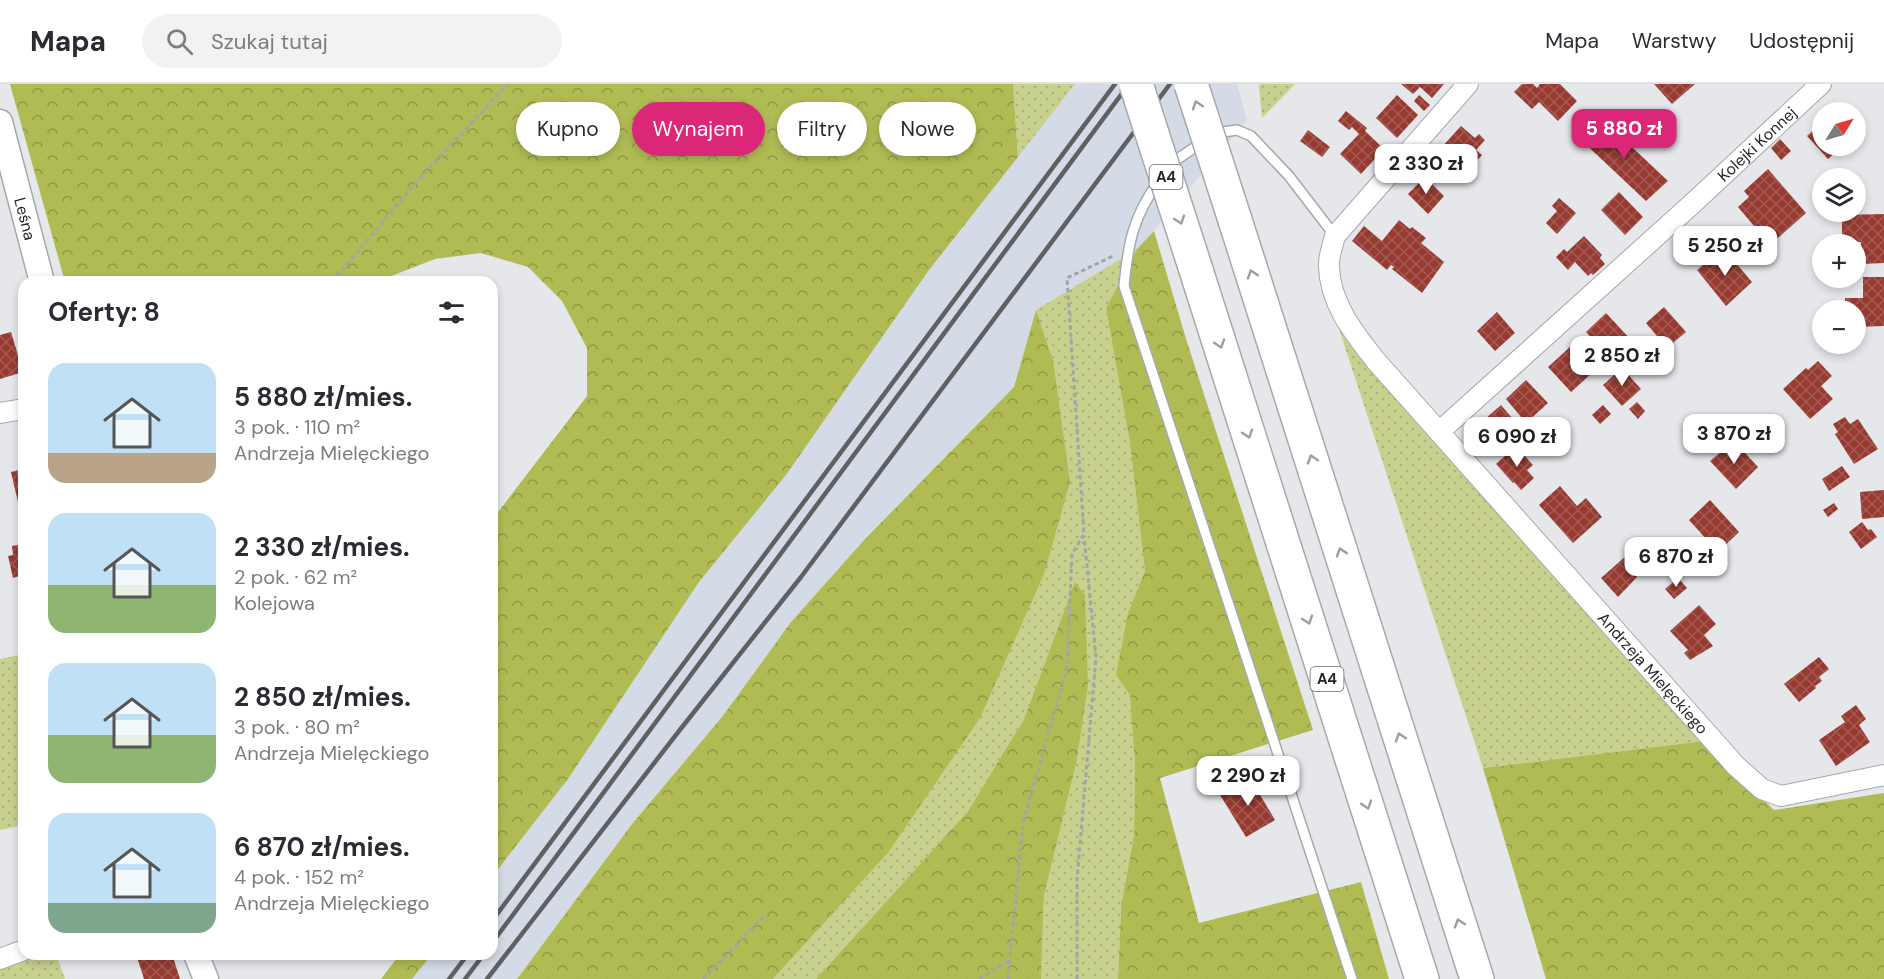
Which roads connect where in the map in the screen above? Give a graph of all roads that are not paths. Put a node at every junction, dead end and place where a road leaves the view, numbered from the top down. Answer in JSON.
{"nodes":[{"id":1,"x":1136,"y":84,"type":"edge"},
{"id":2,"x":1191,"y":84,"type":"edge"},
{"id":3,"x":1468,"y":84,"type":"edge"},
{"id":4,"x":1821,"y":84,"type":"edge"},
{"id":5,"x":0,"y":122,"type":"edge"},
{"id":6,"x":1335,"y":236,"type":"junction"},
{"id":7,"x":40,"y":276,"type":"edge"},
{"id":8,"x":18,"y":410,"type":"edge"},
{"id":9,"x":0,"y":412,"type":"edge"},
{"id":10,"x":1439,"y":432,"type":"junction"},
{"id":11,"x":1884,"y":775,"type":"edge"},
{"id":12,"x":18,"y":952,"type":"edge"},
{"id":13,"x":0,"y":959,"type":"edge"},
{"id":14,"x":198,"y":960,"type":"edge"},
{"id":15,"x":206,"y":979,"type":"edge"},
{"id":16,"x":1352,"y":979,"type":"edge"},
{"id":17,"x":1422,"y":979,"type":"edge"},
{"id":18,"x":1477,"y":979,"type":"edge"}],
"edges":[{"from":1,"to":17,"type":"highway","number":"A4","one_way":true,"bridge":true},
{"from":18,"to":2,"type":"highway","one_way":true,"bridge":true},
{"from":3,"to":6,"type":"street"},
{"from":4,"to":10,"type":"street","name":"Kolejki Konnej"},
{"from":5,"to":7,"type":"street","name":"Leśna"},
{"from":6,"to":10,"type":"street","name":"Andrzeja Mielęckiego"},
{"from":6,"to":16,"type":"lane"},
{"from":8,"to":9,"type":"street"},
{"from":10,"to":11,"type":"street","name":"Andrzeja Mielęckiego"},
{"from":12,"to":13,"type":"street"},
{"from":14,"to":15,"type":"street"}]}
